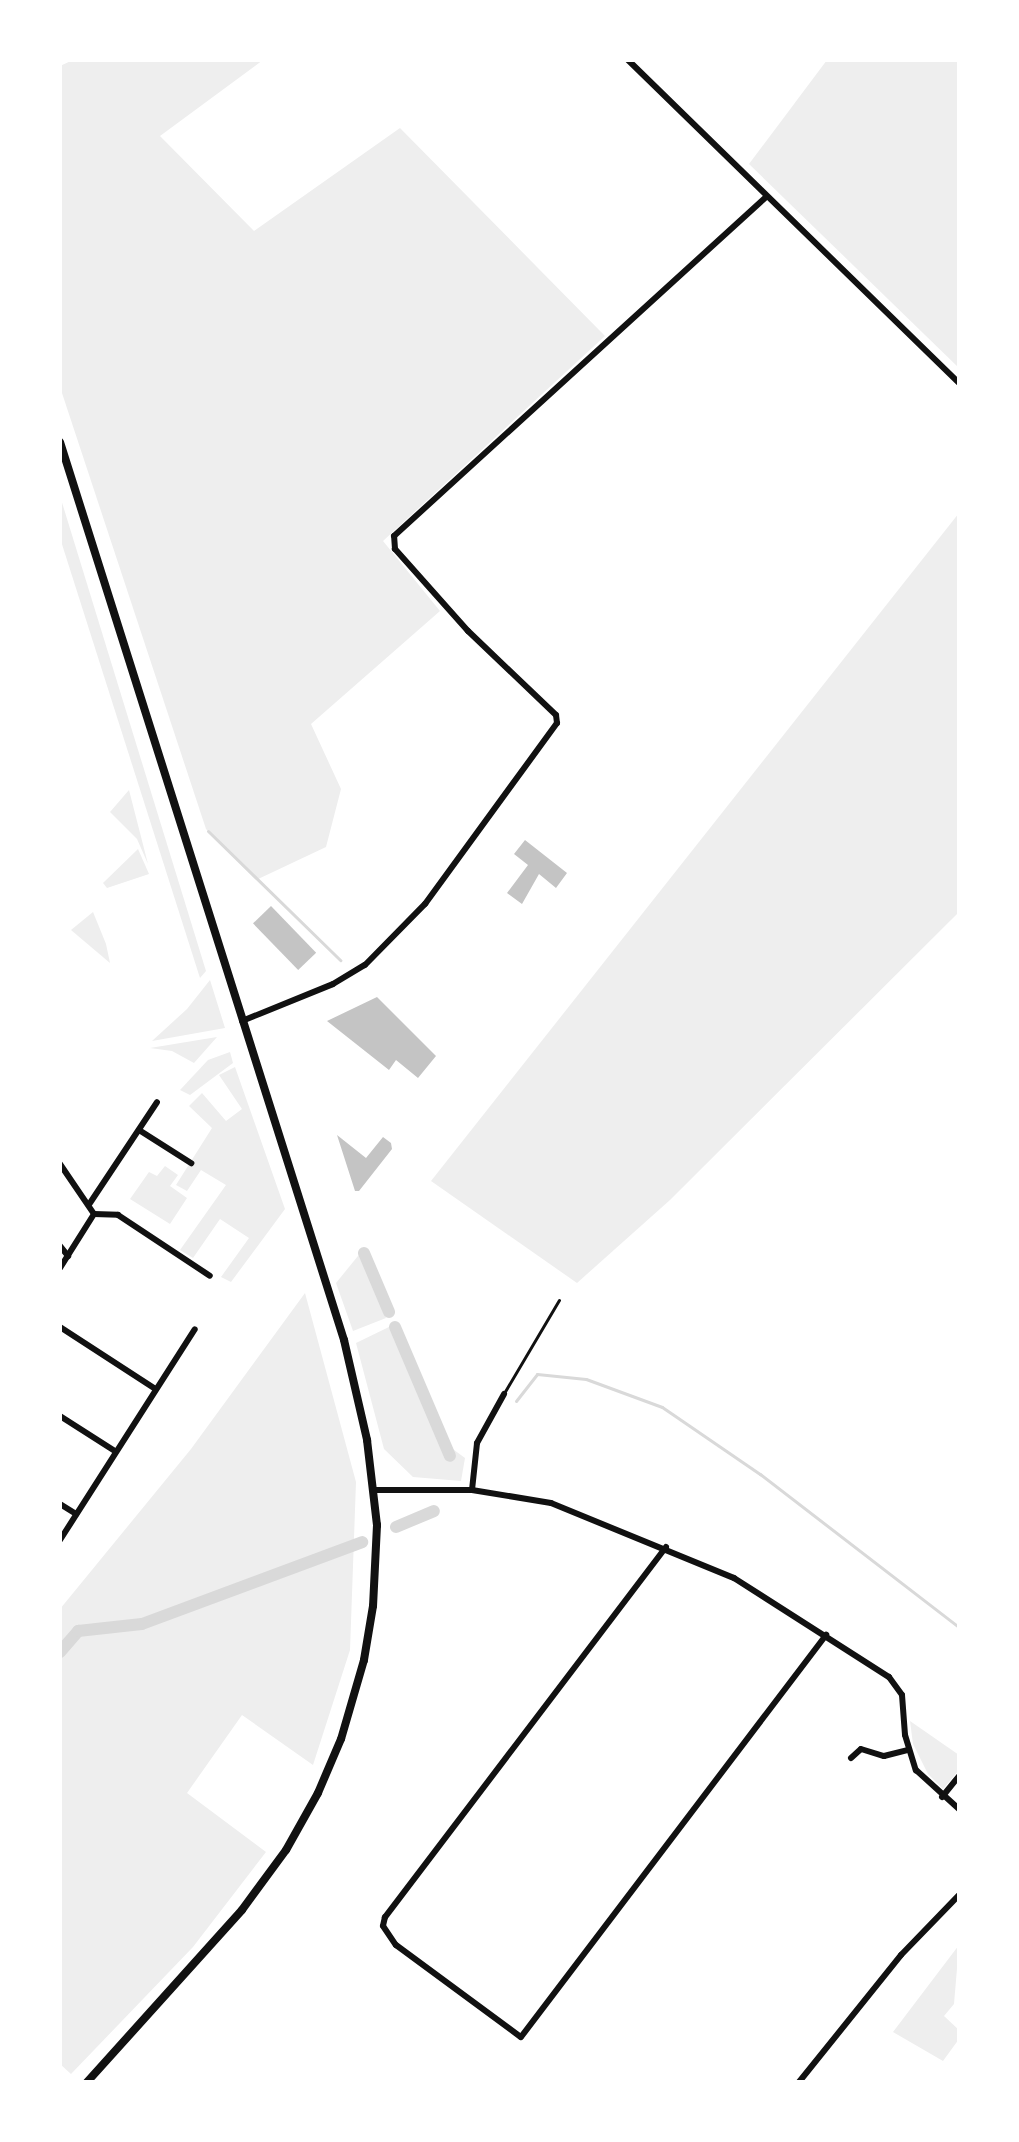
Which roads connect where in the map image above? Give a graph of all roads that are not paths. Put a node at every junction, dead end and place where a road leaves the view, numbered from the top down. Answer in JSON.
{"nodes":[{"id":1,"x":628,"y":60,"type":"edge"},
{"id":2,"x":766,"y":197,"type":"junction"},
{"id":3,"x":959,"y":383,"type":"edge"},
{"id":4,"x":60,"y":442,"type":"edge"},
{"id":5,"x":242,"y":1021,"type":"junction"},
{"id":6,"x":157,"y":1102,"type":"dead end"},
{"id":7,"x":139,"y":1130,"type":"junction"},
{"id":8,"x":191,"y":1163,"type":"dead end"},
{"id":9,"x":60,"y":1164,"type":"edge"},
{"id":10,"x":90,"y":1203,"type":"junction"},
{"id":11,"x":94,"y":1214,"type":"junction"},
{"id":12,"x":60,"y":1246,"type":"edge"},
{"id":13,"x":68,"y":1256,"type":"junction"},
{"id":14,"x":60,"y":1268,"type":"edge"},
{"id":15,"x":210,"y":1276,"type":"dead end"},
{"id":16,"x":559,"y":1300,"type":"dead end"},
{"id":17,"x":60,"y":1327,"type":"edge"},
{"id":18,"x":195,"y":1329,"type":"dead end"},
{"id":19,"x":154,"y":1388,"type":"junction"},
{"id":20,"x":504,"y":1394,"type":"joint"},
{"id":21,"x":60,"y":1416,"type":"edge"},
{"id":22,"x":115,"y":1451,"type":"junction"},
{"id":23,"x":375,"y":1490,"type":"junction"},
{"id":24,"x":472,"y":1490,"type":"junction"},
{"id":25,"x":60,"y":1504,"type":"edge"},
{"id":26,"x":76,"y":1514,"type":"junction"},
{"id":27,"x":60,"y":1540,"type":"edge"},
{"id":28,"x":666,"y":1547,"type":"junction"},
{"id":29,"x":826,"y":1635,"type":"junction"},
{"id":30,"x":908,"y":1750,"type":"junction"},
{"id":31,"x":851,"y":1758,"type":"dead end"},
{"id":32,"x":959,"y":1776,"type":"edge"},
{"id":33,"x":942,"y":1797,"type":"junction"},
{"id":34,"x":959,"y":1809,"type":"edge"},
{"id":35,"x":959,"y":1895,"type":"edge"},
{"id":36,"x":87,"y":2082,"type":"edge"},
{"id":37,"x":799,"y":2082,"type":"edge"}],
"edges":[{"from":1,"to":2,"type":"street"},
{"from":2,"to":3,"type":"street"},
{"from":2,"to":5,"type":"street"},
{"from":4,"to":5,"type":"main road"},
{"from":5,"to":23,"type":"main road"},
{"from":6,"to":7,"type":"street"},
{"from":7,"to":8,"type":"street"},
{"from":7,"to":10,"type":"street"},
{"from":9,"to":10,"type":"street"},
{"from":10,"to":11,"type":"street"},
{"from":11,"to":13,"type":"street"},
{"from":11,"to":15,"type":"street"},
{"from":12,"to":13,"type":"street"},
{"from":13,"to":14,"type":"street"},
{"from":16,"to":20,"type":"lane"},
{"from":17,"to":19,"type":"street"},
{"from":18,"to":19,"type":"street"},
{"from":19,"to":22,"type":"street"},
{"from":20,"to":24,"type":"street"},
{"from":21,"to":22,"type":"street"},
{"from":22,"to":26,"type":"street"},
{"from":23,"to":24,"type":"street"},
{"from":23,"to":36,"type":"main road"},
{"from":24,"to":28,"type":"street"},
{"from":25,"to":26,"type":"street"},
{"from":26,"to":27,"type":"street"},
{"from":28,"to":29,"type":"street"},
{"from":28,"to":29,"type":"street"},
{"from":29,"to":30,"type":"street"},
{"from":30,"to":31,"type":"street"},
{"from":30,"to":33,"type":"street"},
{"from":32,"to":33,"type":"street"},
{"from":33,"to":34,"type":"street"},
{"from":35,"to":37,"type":"street"}]}
